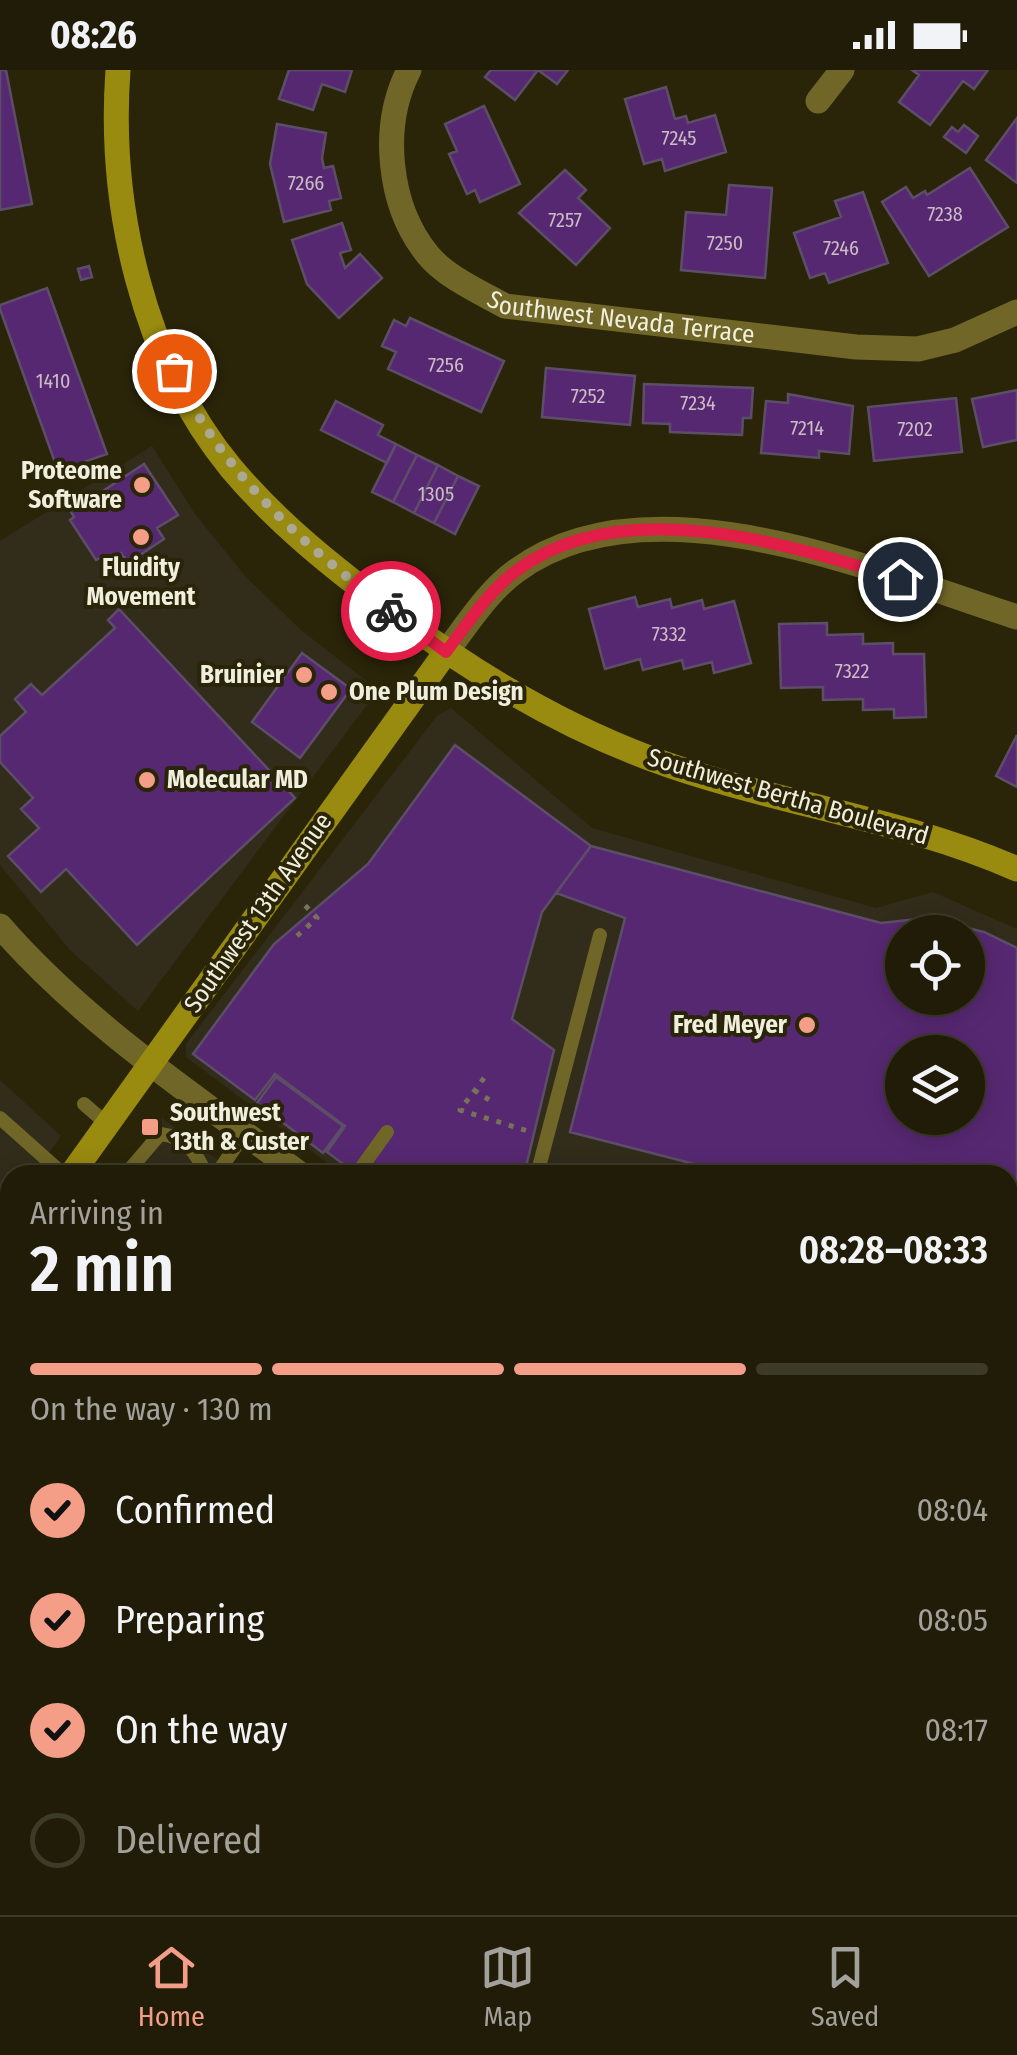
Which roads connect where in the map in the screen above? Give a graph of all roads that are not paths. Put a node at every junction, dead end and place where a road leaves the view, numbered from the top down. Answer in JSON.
{"nodes":[{"id":1,"x":118,"y":70,"type":"edge"},
{"id":2,"x":409,"y":70,"type":"edge"},
{"id":3,"x":842,"y":70,"type":"edge"},
{"id":4,"x":818,"y":101,"type":"dead end"},
{"id":5,"x":1017,"y":312,"type":"edge"},
{"id":6,"x":1017,"y":617,"type":"edge"},
{"id":7,"x":446,"y":652,"type":"junction"},
{"id":8,"x":1017,"y":869,"type":"edge"},
{"id":9,"x":0,"y":926,"type":"edge"},
{"id":10,"x":600,"y":935,"type":"dead end"},
{"id":11,"x":152,"y":1062,"type":"junction"},
{"id":12,"x":84,"y":1104,"type":"dead end"},
{"id":13,"x":0,"y":1118,"type":"edge"},
{"id":14,"x":107,"y":1124,"type":"junction"},
{"id":15,"x":388,"y":1132,"type":"dead end"},
{"id":16,"x":245,"y":1133,"type":"junction"},
{"id":17,"x":56,"y":1165,"type":"edge"},
{"id":18,"x":76,"y":1165,"type":"edge"},
{"id":19,"x":134,"y":1165,"type":"edge"},
{"id":20,"x":201,"y":1165,"type":"edge"},
{"id":21,"x":223,"y":1165,"type":"edge"},
{"id":22,"x":288,"y":1165,"type":"edge"},
{"id":23,"x":363,"y":1165,"type":"edge"},
{"id":24,"x":540,"y":1165,"type":"edge"}],
"edges":[{"from":1,"to":7,"type":"main road","name":"Southwest Bertha Boulevard"},
{"from":2,"to":5,"type":"street","name":"Southwest Nevada Terrace"},
{"from":3,"to":4,"type":"street"},
{"from":6,"to":7,"type":"street"},
{"from":7,"to":8,"type":"main road","name":"Southwest Bertha Boulevard"},
{"from":7,"to":11,"type":"main road","name":"Southwest 13th Avenue"},
{"from":9,"to":11,"type":"street"},
{"from":10,"to":24,"type":"lane"},
{"from":11,"to":14,"type":"main road","name":"Southwest 13th Avenue"},
{"from":11,"to":16,"type":"street"},
{"from":12,"to":14,"type":"lane"},
{"from":13,"to":17,"type":"lane"},
{"from":14,"to":18,"type":"main road","name":"Southwest 13th Avenue"},
{"from":15,"to":23,"type":"lane"},
{"from":16,"to":21,"type":"lane"},
{"from":16,"to":22,"type":"street"},
{"from":19,"to":20,"type":"lane"}]}
